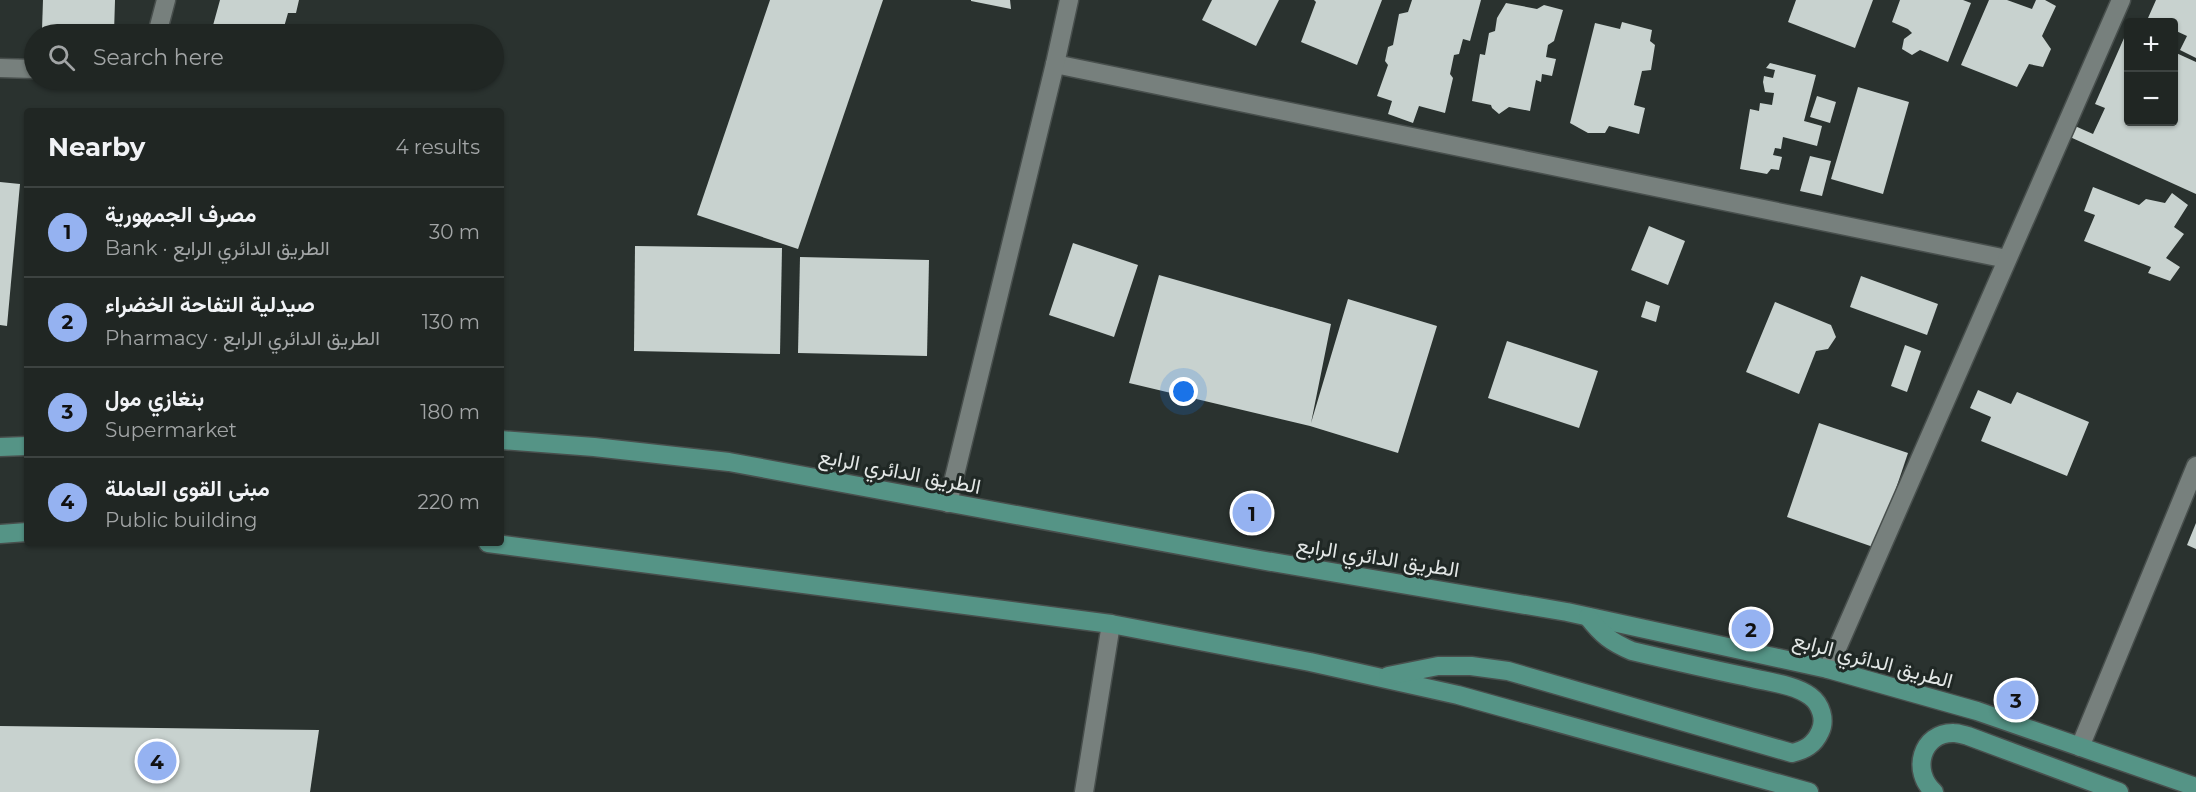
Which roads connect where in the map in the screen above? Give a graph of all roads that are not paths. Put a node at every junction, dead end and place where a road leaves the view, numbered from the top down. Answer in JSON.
{"nodes":[{"id":1,"x":166,"y":0,"type":"edge"},
{"id":2,"x":1069,"y":0,"type":"edge"},
{"id":3,"x":2121,"y":0,"type":"edge"},
{"id":4,"x":159,"y":24,"type":"edge"},
{"id":5,"x":1055,"y":64,"type":"junction"},
{"id":6,"x":0,"y":68,"type":"edge"},
{"id":7,"x":24,"y":69,"type":"edge"},
{"id":8,"x":2007,"y":259,"type":"junction"},
{"id":9,"x":504,"y":440,"type":"edge"},
{"id":10,"x":24,"y":446,"type":"edge"},
{"id":11,"x":0,"y":447,"type":"edge"},
{"id":12,"x":2196,"y":466,"type":"edge"},
{"id":13,"x":948,"y":503,"type":"junction"},
{"id":14,"x":24,"y":532,"type":"edge"},
{"id":15,"x":0,"y":534,"type":"edge"},
{"id":16,"x":504,"y":545,"type":"edge"},
{"id":17,"x":1588,"y":617,"type":"junction"},
{"id":18,"x":1112,"y":624,"type":"junction"},
{"id":19,"x":1828,"y":669,"type":"junction"},
{"id":20,"x":1380,"y":678,"type":"junction"},
{"id":21,"x":2080,"y":747,"type":"junction"},
{"id":22,"x":1767,"y":786,"type":"edge"},
{"id":23,"x":2196,"y":787,"type":"edge"},
{"id":24,"x":1084,"y":792,"type":"edge"},
{"id":25,"x":1809,"y":792,"type":"edge"},
{"id":26,"x":1934,"y":792,"type":"edge"},
{"id":27,"x":2119,"y":792,"type":"edge"}],
"edges":[{"from":1,"to":4,"type":"street"},
{"from":2,"to":5,"type":"street"},
{"from":3,"to":8,"type":"street"},
{"from":5,"to":8,"type":"street"},
{"from":5,"to":13,"type":"street"},
{"from":6,"to":7,"type":"street"},
{"from":8,"to":19,"type":"street"},
{"from":9,"to":13,"type":"main road","name":"الطريق الدائري الرابع"},
{"from":10,"to":11,"type":"main road"},
{"from":12,"to":21,"type":"street"},
{"from":13,"to":17,"type":"main road","name":"الطريق الدائري الرابع"},
{"from":14,"to":15,"type":"main road"},
{"from":16,"to":18,"type":"main road"},
{"from":17,"to":19,"type":"main road","name":"الطريق الدائري الرابع"},
{"from":17,"to":20,"type":"main road"},
{"from":18,"to":20,"type":"main road"},
{"from":18,"to":24,"type":"street"},
{"from":19,"to":21,"type":"main road","name":"الطريق الدائري الرابع"},
{"from":20,"to":22,"type":"main road"},
{"from":21,"to":23,"type":"main road","name":"الطريق الدائري الرابع"},
{"from":22,"to":25,"type":"main road"},
{"from":26,"to":27,"type":"main road"}]}
